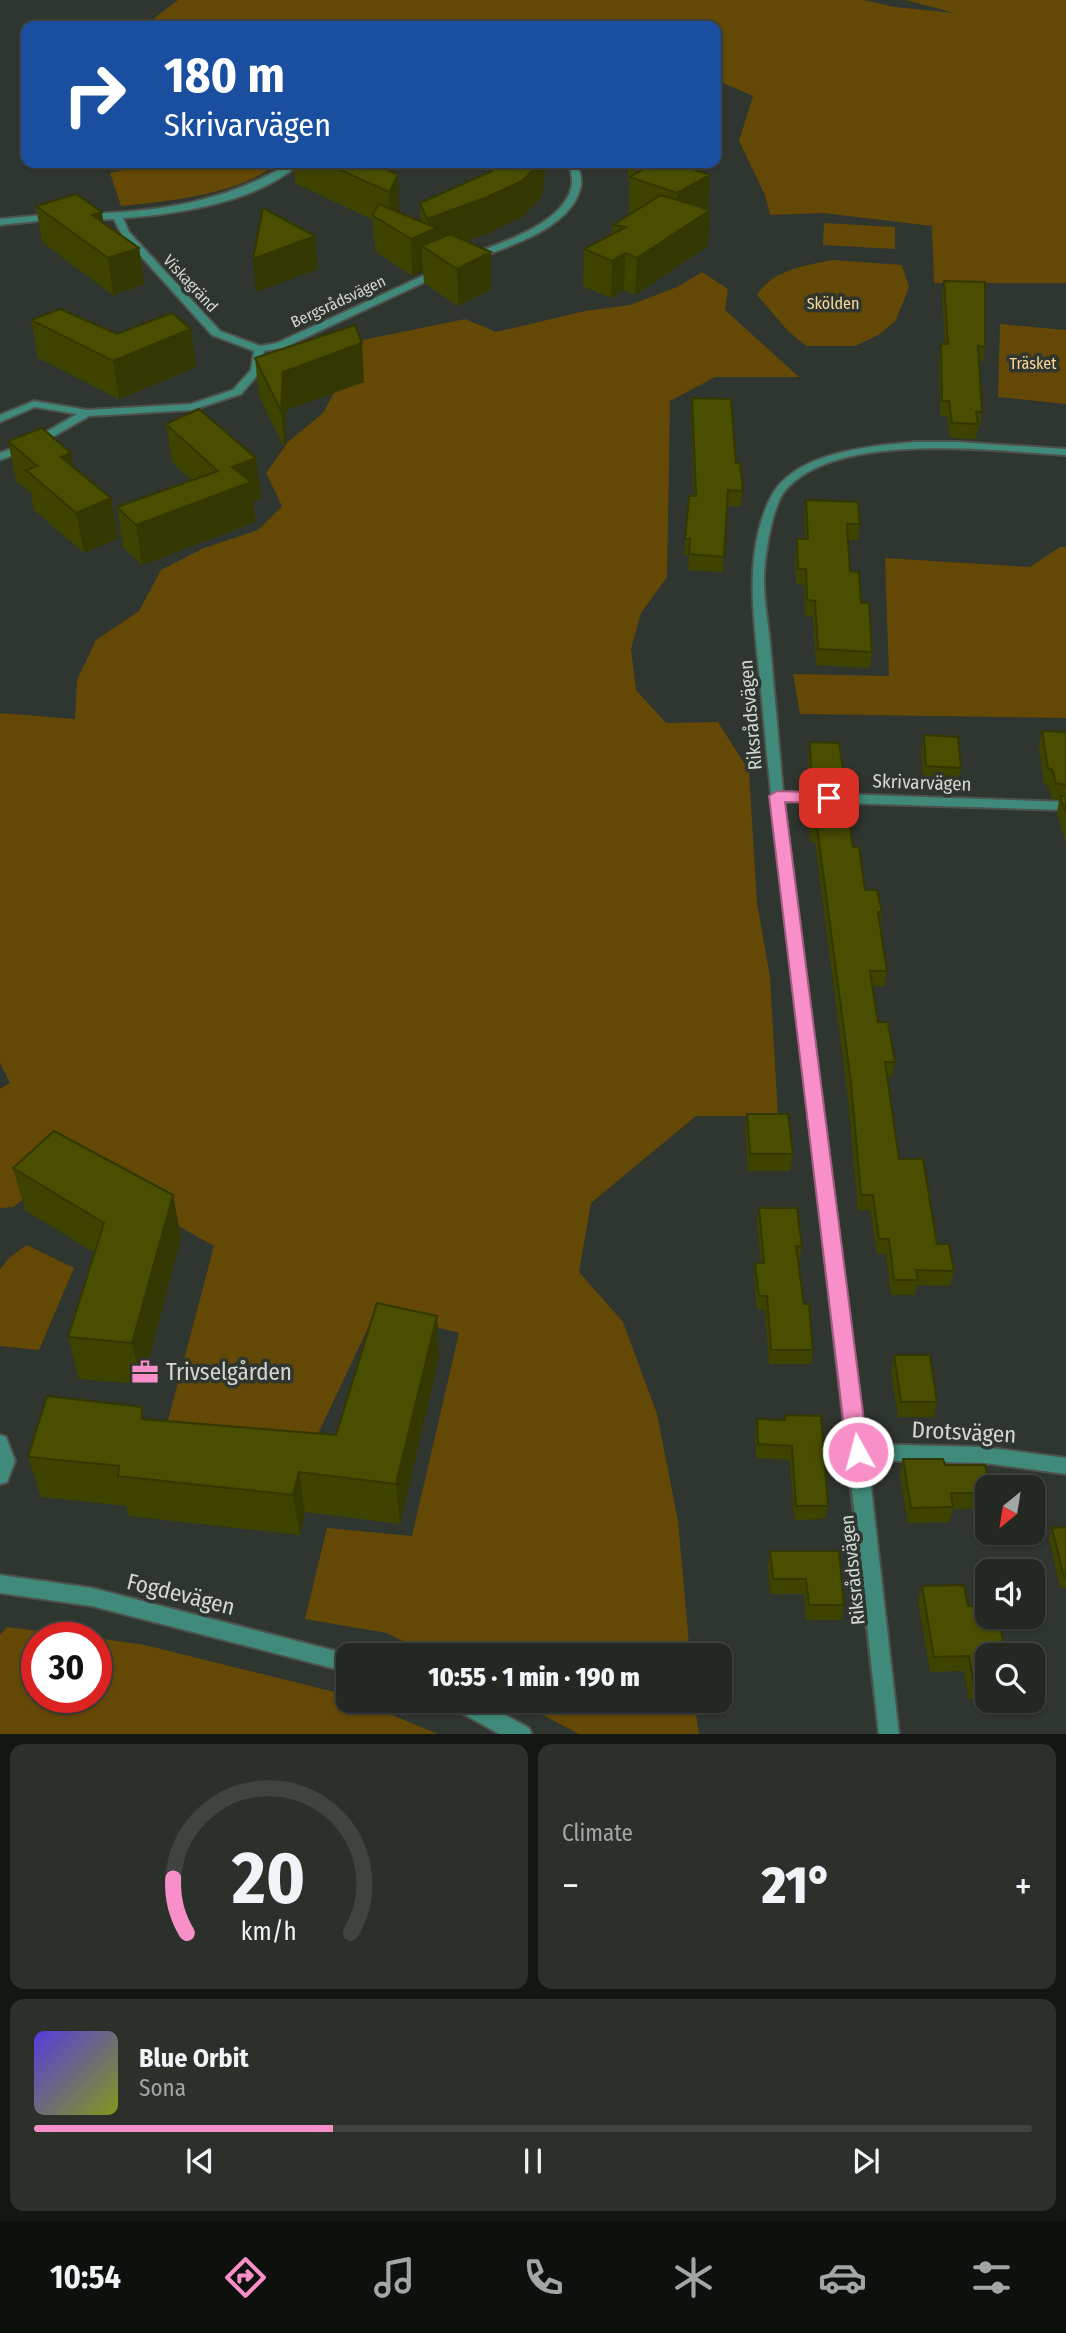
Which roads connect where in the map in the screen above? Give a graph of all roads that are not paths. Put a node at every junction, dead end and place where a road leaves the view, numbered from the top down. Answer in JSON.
{"nodes":[{"id":1,"x":287,"y":168,"type":"edge"},
{"id":2,"x":576,"y":168,"type":"edge"},
{"id":3,"x":67,"y":217,"type":"edge"},
{"id":4,"x":80,"y":217,"type":"edge"},
{"id":5,"x":118,"y":217,"type":"junction"},
{"id":6,"x":0,"y":222,"type":"edge"},
{"id":7,"x":259,"y":349,"type":"junction"},
{"id":8,"x":87,"y":413,"type":"junction"},
{"id":9,"x":0,"y":419,"type":"edge"},
{"id":10,"x":1066,"y":452,"type":"edge"},
{"id":11,"x":0,"y":457,"type":"edge"},
{"id":12,"x":777,"y":796,"type":"junction"},
{"id":13,"x":1066,"y":806,"type":"edge"},
{"id":14,"x":0,"y":1443,"type":"edge"},
{"id":15,"x":858,"y":1452,"type":"junction"},
{"id":16,"x":1066,"y":1466,"type":"edge"},
{"id":17,"x":0,"y":1476,"type":"edge"},
{"id":18,"x":0,"y":1584,"type":"edge"},
{"id":19,"x":336,"y":1659,"type":"edge"},
{"id":20,"x":483,"y":1713,"type":"edge"},
{"id":21,"x":522,"y":1734,"type":"edge"},
{"id":22,"x":889,"y":1734,"type":"edge"}],
"edges":[{"from":1,"to":5,"type":"street"},
{"from":2,"to":7,"type":"street","name":"Bergsrådsvägen"},
{"from":3,"to":6,"type":"street"},
{"from":4,"to":5,"type":"street"},
{"from":5,"to":7,"type":"street","name":"Viskagränd"},
{"from":7,"to":8,"type":"street"},
{"from":8,"to":9,"type":"street"},
{"from":8,"to":11,"type":"street"},
{"from":10,"to":12,"type":"street","name":"Riksrådsvägen"},
{"from":12,"to":13,"type":"street","name":"Skrivarvägen"},
{"from":12,"to":15,"type":"street","name":"Riksrådsvägen"},
{"from":14,"to":17,"type":"street"},
{"from":15,"to":16,"type":"street","name":"Drotsvägen"},
{"from":15,"to":22,"type":"street","name":"Riksrådsvägen"},
{"from":18,"to":19,"type":"street","name":"Fogdevägen"},
{"from":20,"to":21,"type":"street"}]}
